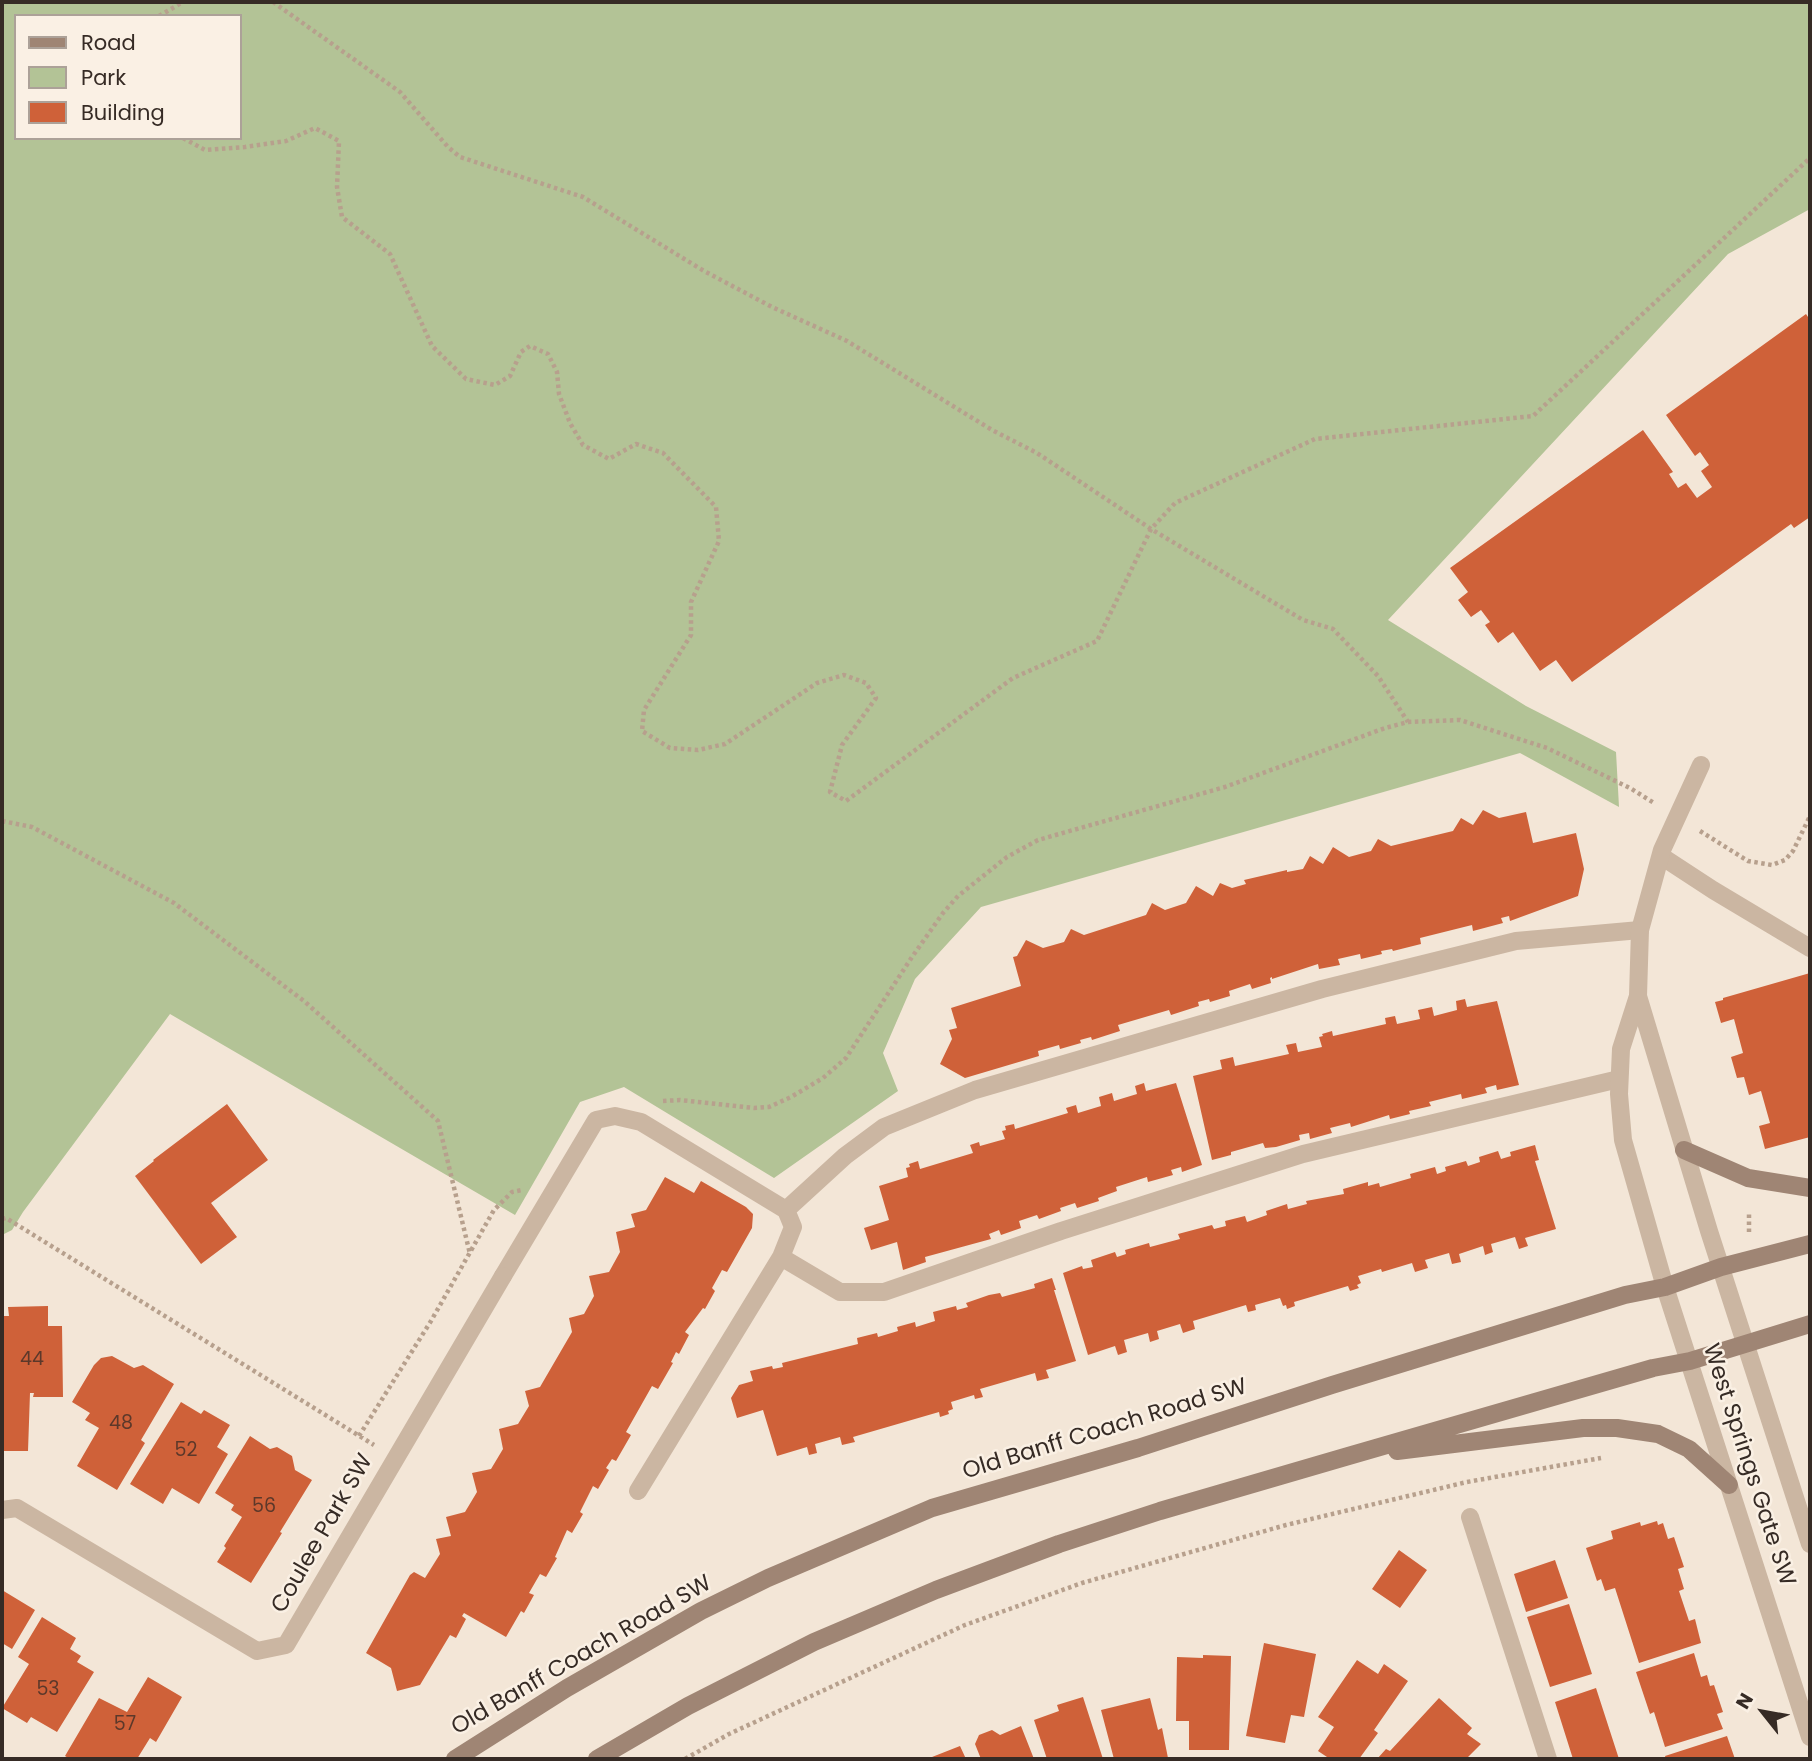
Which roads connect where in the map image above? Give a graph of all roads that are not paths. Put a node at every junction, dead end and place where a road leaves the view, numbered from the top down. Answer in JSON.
{"nodes":[{"id":1,"x":1701,"y":765,"type":"dead end"},
{"id":2,"x":1661,"y":856,"type":"junction"},
{"id":3,"x":1640,"y":930,"type":"junction"},
{"id":4,"x":1810,"y":948,"type":"edge"},
{"id":5,"x":1637,"y":996,"type":"junction"},
{"id":6,"x":1619,"y":1079,"type":"junction"},
{"id":7,"x":1684,"y":1150,"type":"junction"},
{"id":8,"x":1810,"y":1188,"type":"edge"},
{"id":9,"x":786,"y":1210,"type":"junction"},
{"id":10,"x":1810,"y":1244,"type":"edge"},
{"id":11,"x":781,"y":1257,"type":"junction"},
{"id":12,"x":1721,"y":1267,"type":"junction"},
{"id":13,"x":1665,"y":1287,"type":"junction"},
{"id":14,"x":1810,"y":1324,"type":"edge"},
{"id":15,"x":1746,"y":1344,"type":"junction"},
{"id":16,"x":1690,"y":1361,"type":"junction"},
{"id":17,"x":1345,"y":1457,"type":"junction"},
{"id":18,"x":1729,"y":1485,"type":"junction"},
{"id":19,"x":638,"y":1491,"type":"dead end"},
{"id":20,"x":2,"y":1510,"type":"edge"},
{"id":21,"x":1470,"y":1517,"type":"dead end"},
{"id":22,"x":1810,"y":1544,"type":"edge"},
{"id":23,"x":1810,"y":1737,"type":"edge"},
{"id":24,"x":455,"y":1759,"type":"edge"},
{"id":25,"x":597,"y":1759,"type":"edge"},
{"id":26,"x":1548,"y":1759,"type":"edge"}],
"edges":[{"from":1,"to":2,"type":"street"},
{"from":2,"to":3,"type":"street"},
{"from":2,"to":4,"type":"street"},
{"from":3,"to":5,"type":"street"},
{"from":3,"to":9,"type":"street"},
{"from":5,"to":6,"type":"street","name":"West Springs Gate SW"},
{"from":5,"to":7,"type":"street","name":"West Springs Gate SW"},
{"from":6,"to":11,"type":"street"},
{"from":6,"to":13,"type":"street","name":"West Springs Gate SW"},
{"from":7,"to":8,"type":"main road"},
{"from":7,"to":12,"type":"street","name":"West Springs Gate SW"},
{"from":9,"to":11,"type":"street"},
{"from":9,"to":20,"type":"street","name":"Coulee Park SW"},
{"from":10,"to":12,"type":"main road","name":"Old Banff Coach Road SW"},
{"from":11,"to":19,"type":"street"},
{"from":12,"to":13,"type":"main road","name":"Old Banff Coach Road SW"},
{"from":12,"to":15,"type":"street","name":"West Springs Gate SW"},
{"from":13,"to":16,"type":"street","name":"West Springs Gate SW"},
{"from":13,"to":24,"type":"main road","name":"Old Banff Coach Road SW"},
{"from":14,"to":15,"type":"main road"},
{"from":15,"to":16,"type":"main road"},
{"from":15,"to":22,"type":"street","name":"West Springs Gate SW"},
{"from":16,"to":17,"type":"main road"},
{"from":16,"to":18,"type":"street","name":"West Springs Gate SW"},
{"from":17,"to":18,"type":"main road"},
{"from":17,"to":25,"type":"main road"},
{"from":18,"to":23,"type":"street","name":"West Springs Gate SW"},
{"from":21,"to":26,"type":"street"}]}
